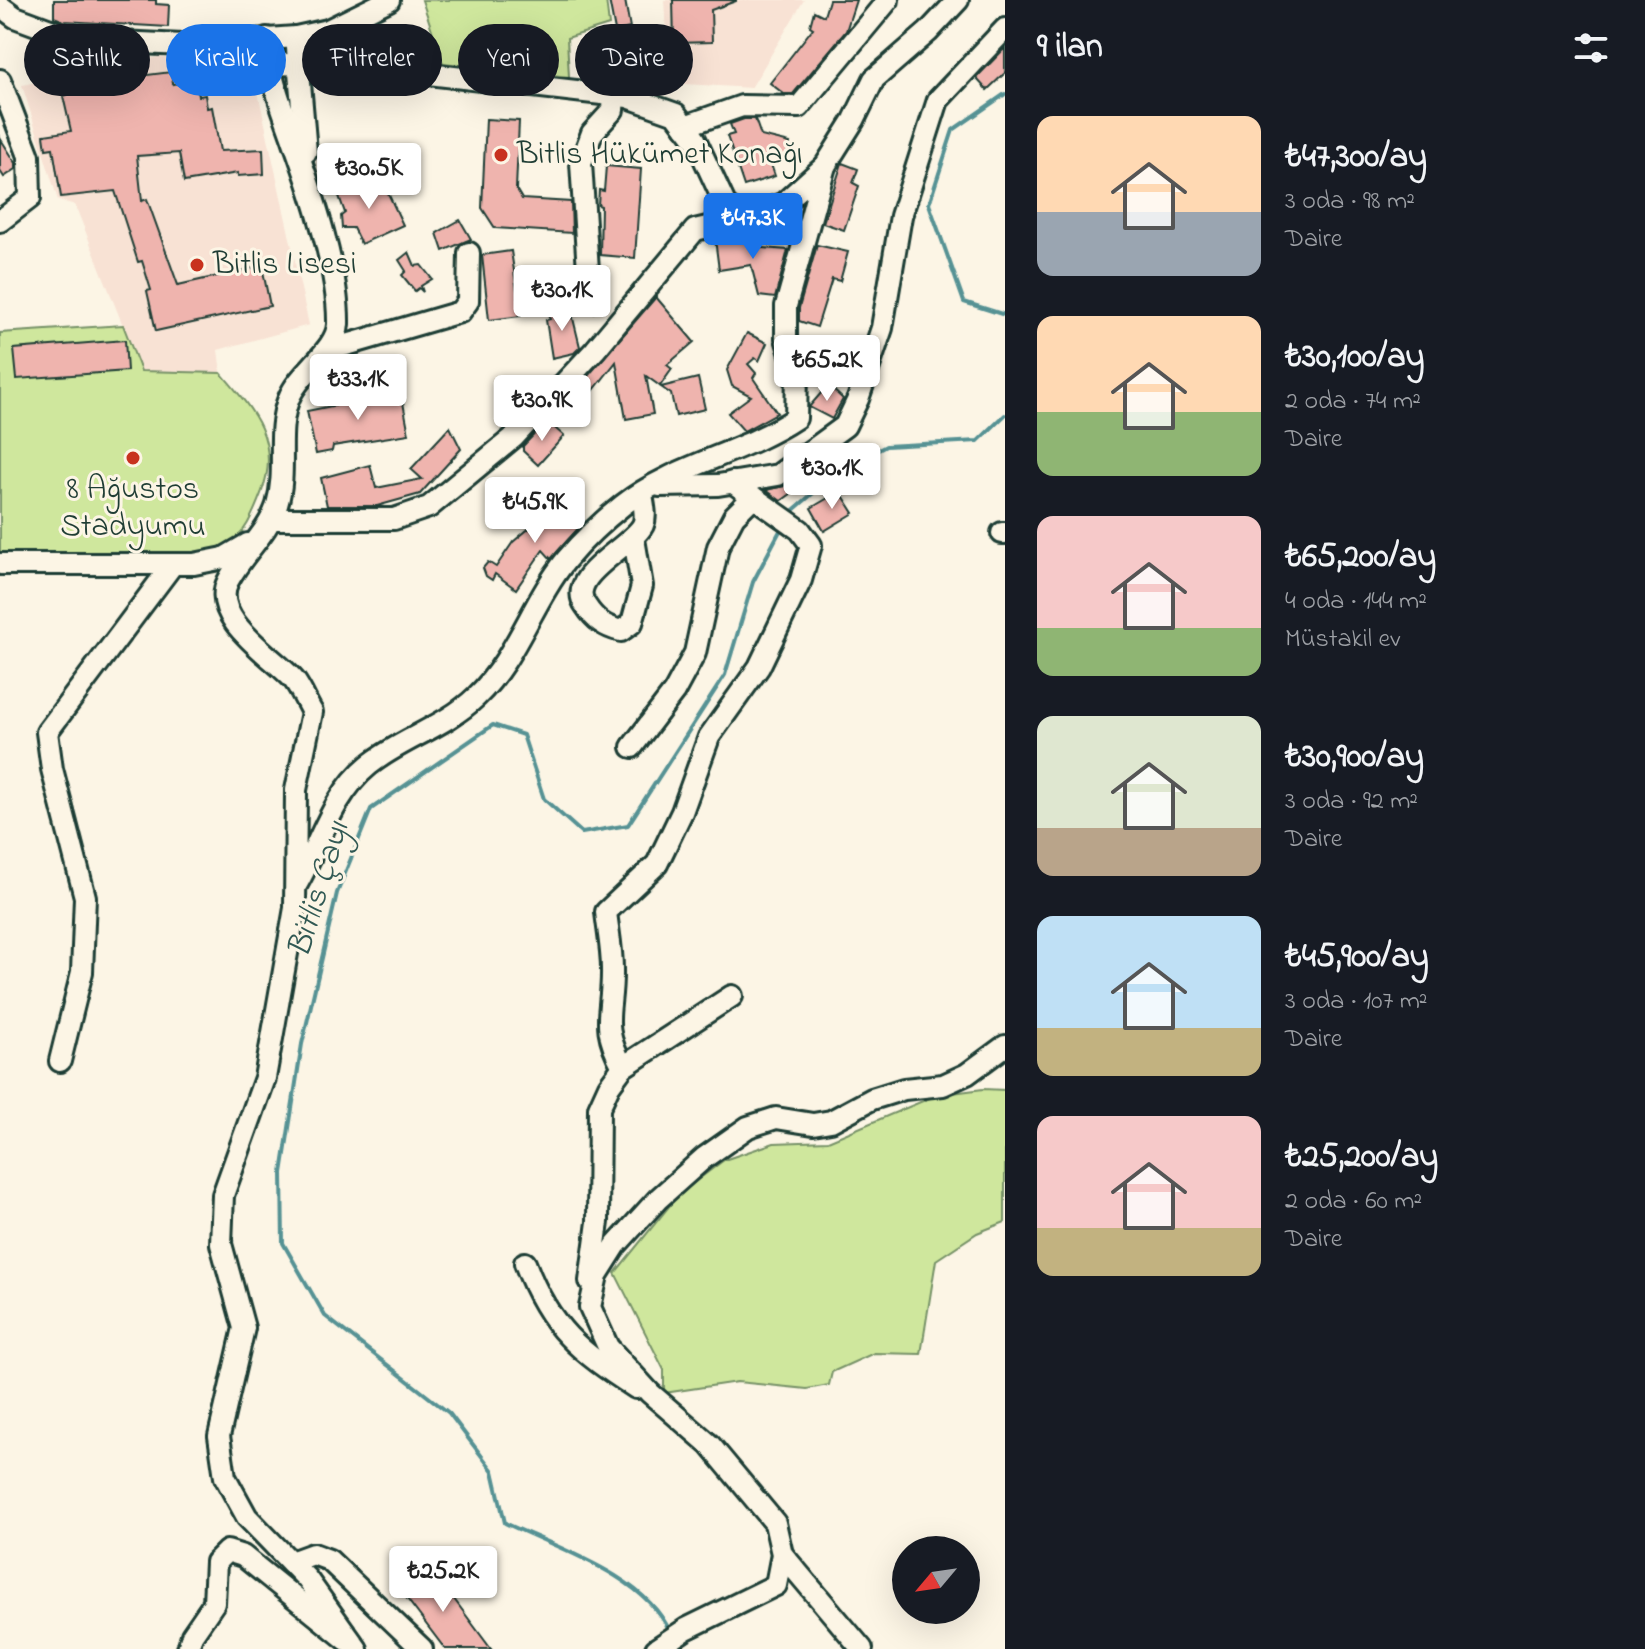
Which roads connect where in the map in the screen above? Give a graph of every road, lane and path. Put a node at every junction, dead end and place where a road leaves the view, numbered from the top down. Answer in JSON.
{"nodes":[{"id":1,"x":389,"y":0,"type":"edge"},
{"id":2,"x":888,"y":0,"type":"edge"},
{"id":3,"x":958,"y":0,"type":"edge"},
{"id":4,"x":0,"y":6,"type":"edge"},
{"id":5,"x":1005,"y":29,"type":"edge"},
{"id":6,"x":286,"y":37,"type":"edge"},
{"id":7,"x":296,"y":37,"type":"junction"},
{"id":8,"x":302,"y":39,"type":"edge"},
{"id":9,"x":166,"y":44,"type":"edge"},
{"id":10,"x":286,"y":65,"type":"edge"},
{"id":11,"x":300,"y":65,"type":"junction"},
{"id":12,"x":442,"y":76,"type":"edge"},
{"id":13,"x":0,"y":80,"type":"edge"},
{"id":14,"x":575,"y":91,"type":"edge"},
{"id":15,"x":278,"y":96,"type":"edge"},
{"id":16,"x":614,"y":96,"type":"edge"},
{"id":17,"x":621,"y":96,"type":"edge"},
{"id":18,"x":685,"y":126,"type":"junction"},
{"id":19,"x":825,"y":166,"type":"junction"},
{"id":20,"x":308,"y":180,"type":"junction"},
{"id":21,"x":749,"y":217,"type":"junction"},
{"id":22,"x":0,"y":221,"type":"edge"},
{"id":23,"x":469,"y":253,"type":"dead end"},
{"id":24,"x":590,"y":301,"type":"dead end"},
{"id":25,"x":326,"y":351,"type":"junction"},
{"id":26,"x":732,"y":482,"type":"junction"},
{"id":27,"x":649,"y":490,"type":"junction"},
{"id":28,"x":753,"y":497,"type":"junction"},
{"id":29,"x":272,"y":519,"type":"junction"},
{"id":30,"x":256,"y":539,"type":"junction"},
{"id":31,"x":634,"y":539,"type":"dead end"},
{"id":32,"x":0,"y":564,"type":"edge"},
{"id":33,"x":173,"y":564,"type":"junction"},
{"id":34,"x":632,"y":747,"type":"dead end"},
{"id":35,"x":295,"y":887,"type":"junction"},
{"id":36,"x":732,"y":996,"type":"dead end"},
{"id":37,"x":1005,"y":1046,"type":"edge"},
{"id":38,"x":60,"y":1061,"type":"dead end"},
{"id":39,"x":623,"y":1067,"type":"junction"},
{"id":40,"x":525,"y":1263,"type":"dead end"},
{"id":41,"x":590,"y":1307,"type":"junction"},
{"id":42,"x":670,"y":1411,"type":"junction"},
{"id":43,"x":782,"y":1554,"type":"junction"},
{"id":44,"x":291,"y":1562,"type":"junction"},
{"id":45,"x":356,"y":1646,"type":"edge"},
{"id":46,"x":188,"y":1649,"type":"edge"},
{"id":47,"x":422,"y":1649,"type":"edge"},
{"id":48,"x":656,"y":1649,"type":"edge"},
{"id":49,"x":862,"y":1649,"type":"edge"}],
"edges":[{"from":1,"to":7,"type":"street"},
{"from":2,"to":18,"type":"street"},
{"from":3,"to":19,"type":"street"},
{"from":4,"to":9,"type":"street"},
{"from":5,"to":26,"type":"street"},
{"from":6,"to":7,"type":"street"},
{"from":7,"to":8,"type":"street"},
{"from":7,"to":11,"type":"street"},
{"from":10,"to":11,"type":"street"},
{"from":11,"to":20,"type":"street"},
{"from":12,"to":14,"type":"street"},
{"from":13,"to":22,"type":"street"},
{"from":15,"to":20,"type":"street"},
{"from":16,"to":24,"type":"street"},
{"from":17,"to":18,"type":"street"},
{"from":18,"to":21,"type":"street"},
{"from":19,"to":21,"type":"street"},
{"from":19,"to":27,"type":"street"},
{"from":20,"to":25,"type":"street"},
{"from":21,"to":29,"type":"street"},
{"from":23,"to":25,"type":"street"},
{"from":25,"to":29,"type":"street"},
{"from":26,"to":27,"type":"street"},
{"from":26,"to":28,"type":"street"},
{"from":27,"to":31,"type":"street"},
{"from":27,"to":35,"type":"street"},
{"from":28,"to":34,"type":"street"},
{"from":28,"to":39,"type":"street"},
{"from":29,"to":30,"type":"street"},
{"from":30,"to":33,"type":"street"},
{"from":30,"to":35,"type":"street"},
{"from":32,"to":33,"type":"street"},
{"from":33,"to":38,"type":"street"},
{"from":35,"to":44,"type":"street"},
{"from":36,"to":39,"type":"street"},
{"from":37,"to":41,"type":"street"},
{"from":39,"to":41,"type":"street"},
{"from":40,"to":42,"type":"street"},
{"from":41,"to":42,"type":"street"},
{"from":42,"to":43,"type":"street"},
{"from":43,"to":48,"type":"street"},
{"from":43,"to":49,"type":"street"},
{"from":44,"to":45,"type":"street"},
{"from":44,"to":47,"type":"street"},
{"from":45,"to":46,"type":"street"}]}
